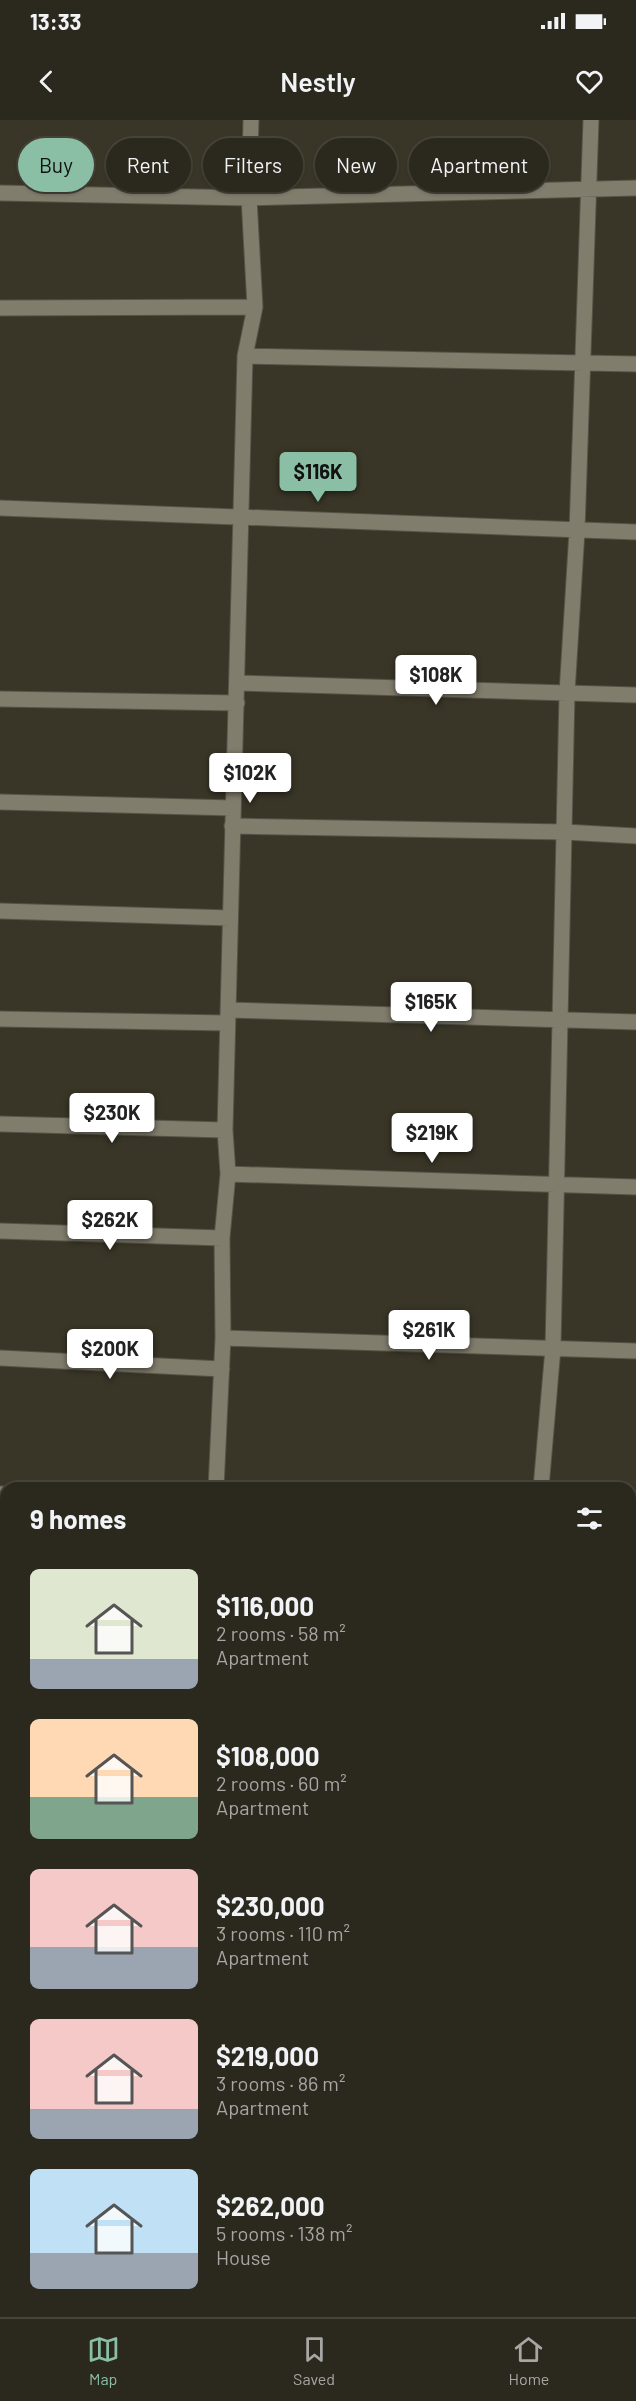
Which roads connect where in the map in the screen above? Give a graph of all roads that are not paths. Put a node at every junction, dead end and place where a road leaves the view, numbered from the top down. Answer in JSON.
{"nodes":[{"id":1,"x":251,"y":120,"type":"edge"},
{"id":2,"x":591,"y":120,"type":"edge"},
{"id":3,"x":590,"y":188,"type":"junction"},
{"id":4,"x":636,"y":188,"type":"edge"},
{"id":5,"x":0,"y":193,"type":"edge"},
{"id":6,"x":249,"y":198,"type":"junction"},
{"id":7,"x":255,"y":307,"type":"junction"},
{"id":8,"x":0,"y":308,"type":"edge"},
{"id":9,"x":245,"y":356,"type":"junction"},
{"id":10,"x":636,"y":364,"type":"edge"},
{"id":11,"x":583,"y":365,"type":"junction"},
{"id":12,"x":0,"y":508,"type":"edge"},
{"id":13,"x":241,"y":516,"type":"junction"},
{"id":14,"x":577,"y":531,"type":"junction"},
{"id":15,"x":636,"y":532,"type":"edge"},
{"id":16,"x":238,"y":683,"type":"junction"},
{"id":17,"x":567,"y":693,"type":"junction"},
{"id":18,"x":636,"y":695,"type":"edge"},
{"id":19,"x":0,"y":699,"type":"edge"},
{"id":20,"x":237,"y":702,"type":"junction"},
{"id":21,"x":0,"y":802,"type":"edge"},
{"id":22,"x":233,"y":808,"type":"junction"},
{"id":23,"x":232,"y":826,"type":"junction"},
{"id":24,"x":565,"y":832,"type":"junction"},
{"id":25,"x":636,"y":836,"type":"edge"},
{"id":26,"x":0,"y":911,"type":"edge"},
{"id":27,"x":230,"y":918,"type":"junction"},
{"id":28,"x":228,"y":1017,"type":"junction"},
{"id":29,"x":0,"y":1018,"type":"edge"},
{"id":30,"x":559,"y":1020,"type":"junction"},
{"id":31,"x":636,"y":1022,"type":"edge"},
{"id":32,"x":0,"y":1124,"type":"edge"},
{"id":33,"x":225,"y":1130,"type":"junction"},
{"id":34,"x":228,"y":1174,"type":"junction"},
{"id":35,"x":556,"y":1185,"type":"junction"},
{"id":36,"x":636,"y":1187,"type":"edge"},
{"id":37,"x":0,"y":1231,"type":"edge"},
{"id":38,"x":222,"y":1238,"type":"junction"},
{"id":39,"x":223,"y":1338,"type":"junction"},
{"id":40,"x":553,"y":1348,"type":"junction"},
{"id":41,"x":636,"y":1351,"type":"edge"},
{"id":42,"x":0,"y":1358,"type":"edge"},
{"id":43,"x":222,"y":1369,"type":"junction"},
{"id":44,"x":216,"y":1482,"type":"edge"},
{"id":45,"x":542,"y":1482,"type":"edge"}],
"edges":[{"from":1,"to":6,"type":"street"},
{"from":2,"to":3,"type":"street"},
{"from":3,"to":4,"type":"street"},
{"from":3,"to":6,"type":"street"},
{"from":3,"to":11,"type":"street"},
{"from":5,"to":6,"type":"street"},
{"from":6,"to":7,"type":"street"},
{"from":7,"to":8,"type":"street"},
{"from":7,"to":9,"type":"street"},
{"from":9,"to":11,"type":"street"},
{"from":9,"to":13,"type":"street"},
{"from":10,"to":11,"type":"street"},
{"from":11,"to":14,"type":"street"},
{"from":12,"to":13,"type":"street"},
{"from":13,"to":14,"type":"street"},
{"from":13,"to":16,"type":"street"},
{"from":14,"to":15,"type":"street"},
{"from":14,"to":17,"type":"street"},
{"from":16,"to":17,"type":"street"},
{"from":16,"to":20,"type":"street"},
{"from":17,"to":18,"type":"street"},
{"from":17,"to":24,"type":"street"},
{"from":19,"to":20,"type":"street"},
{"from":20,"to":22,"type":"street"},
{"from":21,"to":22,"type":"street"},
{"from":22,"to":23,"type":"street"},
{"from":23,"to":24,"type":"street"},
{"from":23,"to":27,"type":"street"},
{"from":24,"to":25,"type":"street"},
{"from":24,"to":30,"type":"street"},
{"from":26,"to":27,"type":"street"},
{"from":27,"to":28,"type":"street"},
{"from":28,"to":29,"type":"street"},
{"from":28,"to":30,"type":"street"},
{"from":28,"to":33,"type":"street"},
{"from":30,"to":31,"type":"street"},
{"from":30,"to":35,"type":"street"},
{"from":32,"to":33,"type":"street"},
{"from":33,"to":34,"type":"street"},
{"from":34,"to":35,"type":"street"},
{"from":34,"to":38,"type":"street"},
{"from":35,"to":36,"type":"street"},
{"from":35,"to":40,"type":"street"},
{"from":37,"to":38,"type":"street"},
{"from":38,"to":39,"type":"street"},
{"from":39,"to":40,"type":"street"},
{"from":39,"to":43,"type":"street"},
{"from":40,"to":41,"type":"street"},
{"from":40,"to":45,"type":"street"},
{"from":42,"to":43,"type":"street"},
{"from":43,"to":44,"type":"street"}]}
